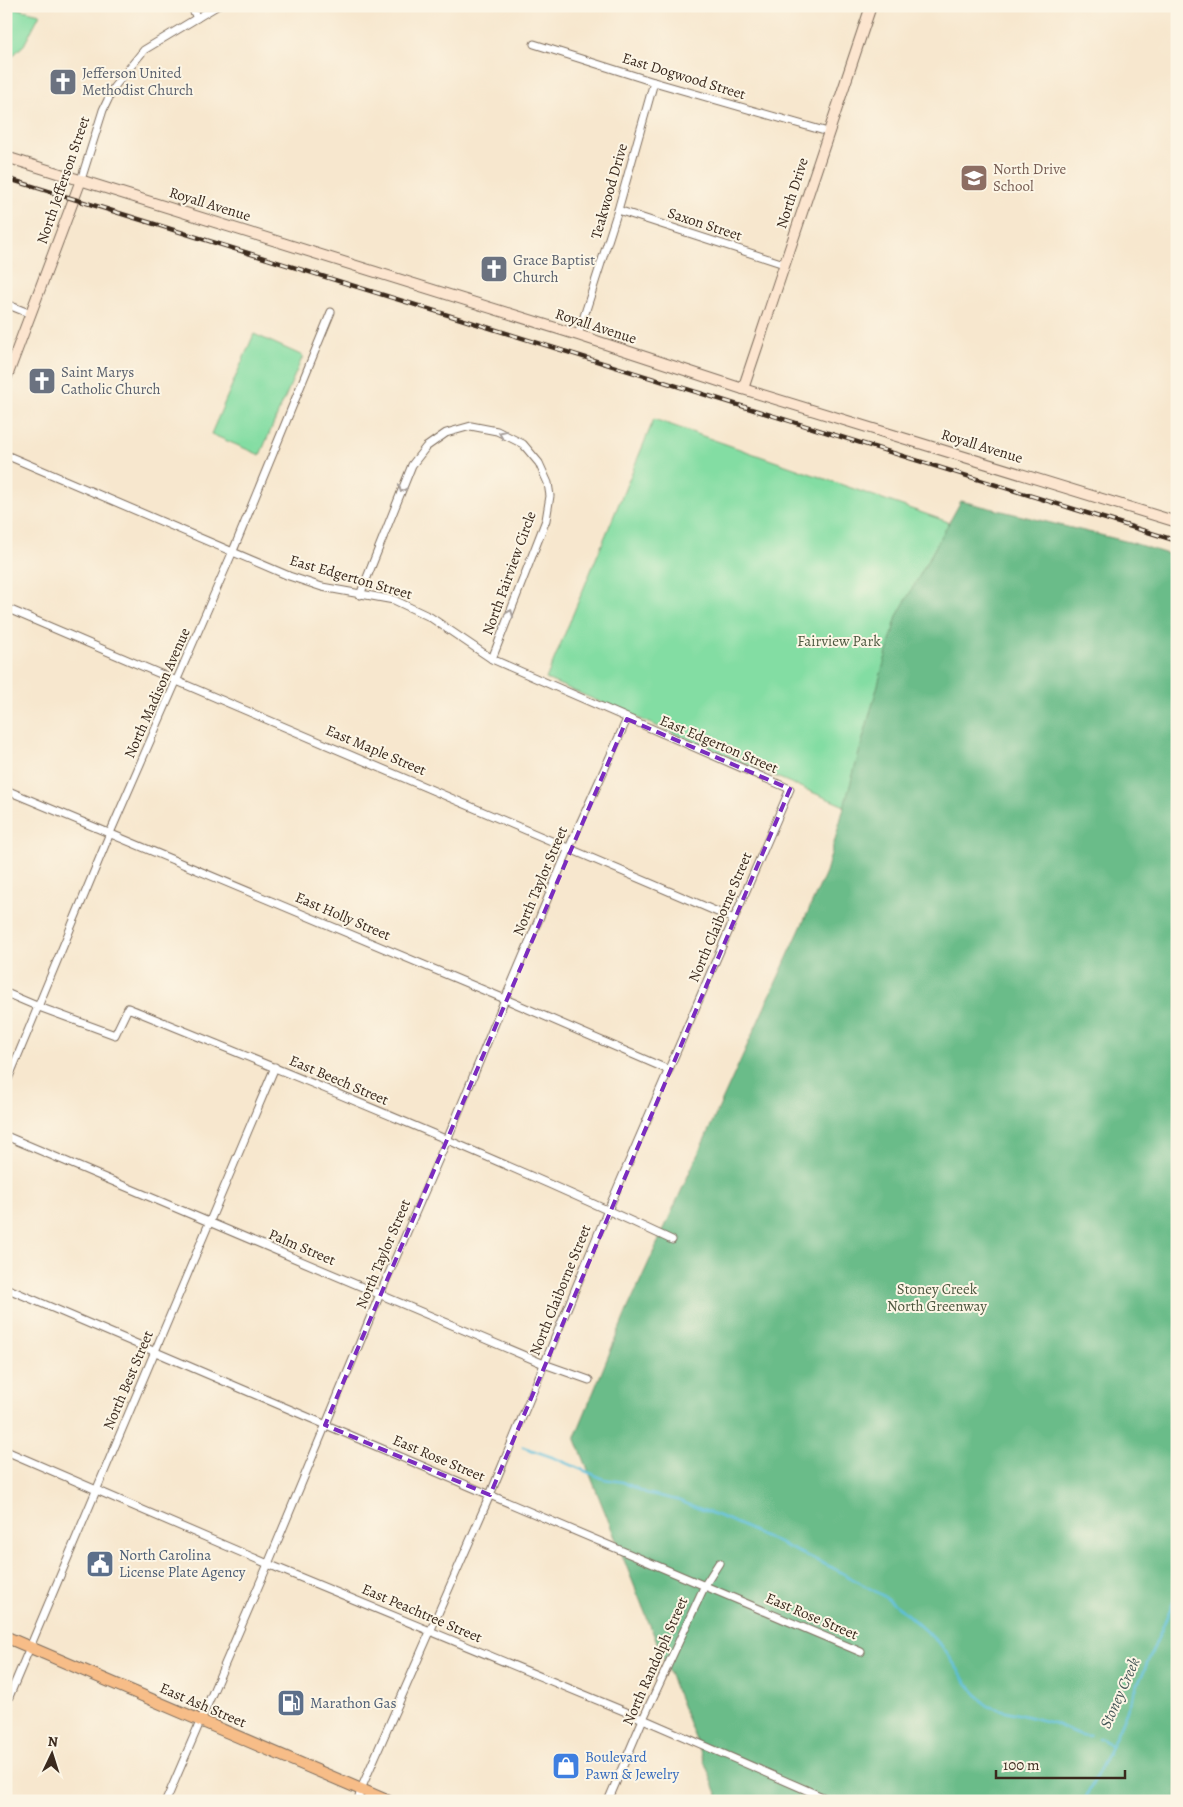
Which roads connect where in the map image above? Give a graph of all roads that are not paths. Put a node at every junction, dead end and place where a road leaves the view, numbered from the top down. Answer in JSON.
{"nodes":[{"id":1,"x":191,"y":6,"type":"edge"},
{"id":2,"x":217,"y":6,"type":"edge"},
{"id":3,"x":871,"y":6,"type":"edge"},
{"id":4,"x":197,"y":18,"type":"junction"},
{"id":5,"x":534,"y":44,"type":"dead end"},
{"id":6,"x":654,"y":82,"type":"junction"},
{"id":7,"x":828,"y":132,"type":"junction"},
{"id":8,"x":6,"y":157,"type":"edge"},
{"id":9,"x":81,"y":180,"type":"junction"},
{"id":10,"x":618,"y":210,"type":"junction"},
{"id":11,"x":784,"y":264,"type":"junction"},
{"id":12,"x":6,"y":304,"type":"edge"},
{"id":13,"x":331,"y":312,"type":"dead end"},
{"id":14,"x":31,"y":314,"type":"junction"},
{"id":15,"x":578,"y":335,"type":"junction"},
{"id":16,"x":6,"y":379,"type":"edge"},
{"id":17,"x":743,"y":388,"type":"junction"},
{"id":18,"x":6,"y":455,"type":"edge"},
{"id":19,"x":1177,"y":522,"type":"edge"},
{"id":20,"x":233,"y":551,"type":"junction"},
{"id":21,"x":360,"y":595,"type":"junction"},
{"id":22,"x":6,"y":608,"type":"edge"},
{"id":23,"x":492,"y":659,"type":"junction"},
{"id":24,"x":178,"y":680,"type":"junction"},
{"id":25,"x":627,"y":719,"type":"junction"},
{"id":26,"x":6,"y":790,"type":"edge"},
{"id":27,"x":790,"y":790,"type":"joint"},
{"id":28,"x":110,"y":833,"type":"junction"},
{"id":29,"x":569,"y":848,"type":"junction"},
{"id":30,"x":734,"y":919,"type":"junction"},
{"id":31,"x":6,"y":994,"type":"edge"},
{"id":32,"x":505,"y":999,"type":"junction"},
{"id":33,"x":39,"y":1007,"type":"junction"},
{"id":34,"x":275,"y":1067,"type":"junction"},
{"id":35,"x":669,"y":1070,"type":"junction"},
{"id":36,"x":6,"y":1084,"type":"edge"},
{"id":37,"x":6,"y":1136,"type":"edge"},
{"id":38,"x":447,"y":1140,"type":"junction"},
{"id":39,"x":608,"y":1210,"type":"junction"},
{"id":40,"x":210,"y":1222,"type":"junction"},
{"id":41,"x":672,"y":1240,"type":"dead end"},
{"id":42,"x":6,"y":1288,"type":"edge"},
{"id":43,"x":380,"y":1294,"type":"junction"},
{"id":44,"x":156,"y":1352,"type":"junction"},
{"id":45,"x":544,"y":1364,"type":"junction"},
{"id":46,"x":589,"y":1380,"type":"dead end"},
{"id":47,"x":325,"y":1425,"type":"junction"},
{"id":48,"x":6,"y":1451,"type":"edge"},
{"id":49,"x":97,"y":1489,"type":"junction"},
{"id":50,"x":490,"y":1495,"type":"junction"},
{"id":51,"x":719,"y":1563,"type":"dead end"},
{"id":52,"x":268,"y":1564,"type":"junction"},
{"id":53,"x":705,"y":1585,"type":"junction"},
{"id":54,"x":431,"y":1632,"type":"junction"},
{"id":55,"x":6,"y":1637,"type":"edge"},
{"id":56,"x":31,"y":1647,"type":"junction"},
{"id":57,"x":861,"y":1652,"type":"dead end"},
{"id":58,"x":6,"y":1704,"type":"edge"},
{"id":59,"x":643,"y":1719,"type":"junction"},
{"id":60,"x":200,"y":1720,"type":"junction"},
{"id":61,"x":360,"y":1795,"type":"edge"},
{"id":62,"x":827,"y":1800,"type":"edge"},
{"id":63,"x":166,"y":1801,"type":"edge"},
{"id":64,"x":388,"y":1801,"type":"edge"},
{"id":65,"x":608,"y":1801,"type":"edge"}],
"edges":[{"from":1,"to":4,"type":"street"},
{"from":2,"to":4,"type":"street","name":"North Jefferson Street"},
{"from":3,"to":7,"type":"street","name":"North Drive"},
{"from":4,"to":9,"type":"street","name":"North Jefferson Street"},
{"from":5,"to":6,"type":"street","name":"East Dogwood Street"},
{"from":6,"to":7,"type":"street","name":"East Dogwood Street"},
{"from":6,"to":10,"type":"street","name":"Teakwood Drive"},
{"from":7,"to":11,"type":"street","name":"North Drive"},
{"from":8,"to":9,"type":"street","name":"Royall Avenue"},
{"from":9,"to":14,"type":"street","name":"North Jefferson Street"},
{"from":9,"to":15,"type":"street","name":"Royall Avenue"},
{"from":10,"to":11,"type":"street","name":"Saxon Street"},
{"from":10,"to":15,"type":"street","name":"Teakwood Drive"},
{"from":11,"to":17,"type":"street","name":"North Drive"},
{"from":12,"to":14,"type":"street"},
{"from":13,"to":20,"type":"street","name":"North Madison Avenue"},
{"from":14,"to":16,"type":"street","name":"North Jefferson Street"},
{"from":15,"to":17,"type":"street","name":"Royall Avenue"},
{"from":17,"to":19,"type":"street","name":"Royall Avenue"},
{"from":18,"to":20,"type":"street","name":"East Edgerton Street"},
{"from":20,"to":21,"type":"street","name":"East Edgerton Street"},
{"from":20,"to":24,"type":"street","name":"North Madison Avenue"},
{"from":21,"to":23,"type":"street","name":"East Edgerton Street"},
{"from":23,"to":21,"type":"street","name":"North Fairview Circle","one_way":true},
{"from":22,"to":24,"type":"street","name":"East Maple Street"},
{"from":23,"to":25,"type":"street","name":"East Edgerton Street"},
{"from":24,"to":28,"type":"street","name":"North Madison Avenue"},
{"from":24,"to":29,"type":"street","name":"East Maple Street"},
{"from":25,"to":27,"type":"street","name":"East Edgerton Street"},
{"from":25,"to":29,"type":"street","name":"North Taylor Street"},
{"from":26,"to":28,"type":"street","name":"East Holly Street"},
{"from":27,"to":30,"type":"street","name":"North Claiborne Street"},
{"from":28,"to":32,"type":"street","name":"East Holly Street"},
{"from":28,"to":33,"type":"street","name":"North Madison Avenue"},
{"from":29,"to":30,"type":"street","name":"East Maple Street"},
{"from":29,"to":32,"type":"street","name":"North Taylor Street"},
{"from":30,"to":35,"type":"street","name":"North Claiborne Street"},
{"from":31,"to":33,"type":"street","name":"East Beech Street"},
{"from":32,"to":35,"type":"street","name":"East Holly Street"},
{"from":32,"to":38,"type":"street","name":"North Taylor Street"},
{"from":33,"to":34,"type":"street","name":"East Beech Street"},
{"from":33,"to":36,"type":"street","name":"North Madison Avenue"},
{"from":34,"to":38,"type":"street","name":"East Beech Street"},
{"from":34,"to":40,"type":"street","name":"North Best Street"},
{"from":35,"to":39,"type":"street","name":"North Claiborne Street"},
{"from":37,"to":40,"type":"street","name":"Palm Street"},
{"from":38,"to":39,"type":"street","name":"East Beech Street"},
{"from":38,"to":43,"type":"street","name":"North Taylor Street"},
{"from":39,"to":41,"type":"street","name":"East Beech Street"},
{"from":39,"to":45,"type":"street","name":"North Claiborne Street"},
{"from":40,"to":43,"type":"street","name":"Palm Street"},
{"from":40,"to":44,"type":"street","name":"North Best Street"},
{"from":42,"to":44,"type":"street","name":"East Rose Street"},
{"from":43,"to":45,"type":"street","name":"Palm Street"},
{"from":43,"to":47,"type":"street","name":"North Taylor Street"},
{"from":44,"to":47,"type":"street","name":"East Rose Street"},
{"from":44,"to":49,"type":"street","name":"North Best Street"},
{"from":45,"to":46,"type":"street","name":"Palm Street"},
{"from":45,"to":50,"type":"street","name":"North Claiborne Street"},
{"from":47,"to":50,"type":"street","name":"East Rose Street"},
{"from":47,"to":52,"type":"street","name":"North Taylor Street"},
{"from":48,"to":49,"type":"street","name":"East Peachtree Street"},
{"from":49,"to":52,"type":"street","name":"East Peachtree Street"},
{"from":49,"to":56,"type":"street","name":"North Best Street"},
{"from":50,"to":53,"type":"street","name":"East Rose Street"},
{"from":50,"to":54,"type":"street","name":"North Claiborne Street"},
{"from":51,"to":53,"type":"street","name":"North Randolph Street"},
{"from":52,"to":54,"type":"street","name":"East Peachtree Street"},
{"from":52,"to":60,"type":"street","name":"North Taylor Street"},
{"from":53,"to":57,"type":"street","name":"East Rose Street"},
{"from":53,"to":59,"type":"street","name":"North Randolph Street"},
{"from":54,"to":59,"type":"street","name":"East Peachtree Street"},
{"from":54,"to":61,"type":"street","name":"North Claiborne Street"},
{"from":55,"to":56,"type":"main road","name":"East Ash Street"},
{"from":56,"to":58,"type":"street","name":"North Best Street"},
{"from":56,"to":60,"type":"main road","name":"East Ash Street"},
{"from":59,"to":62,"type":"street","name":"East Peachtree Street"},
{"from":59,"to":65,"type":"street","name":"North Randolph Street"},
{"from":60,"to":61,"type":"main road","name":"East Ash Street"},
{"from":60,"to":63,"type":"street","name":"North Taylor Street"},
{"from":61,"to":64,"type":"main road","name":"East Ash Street"}]}
